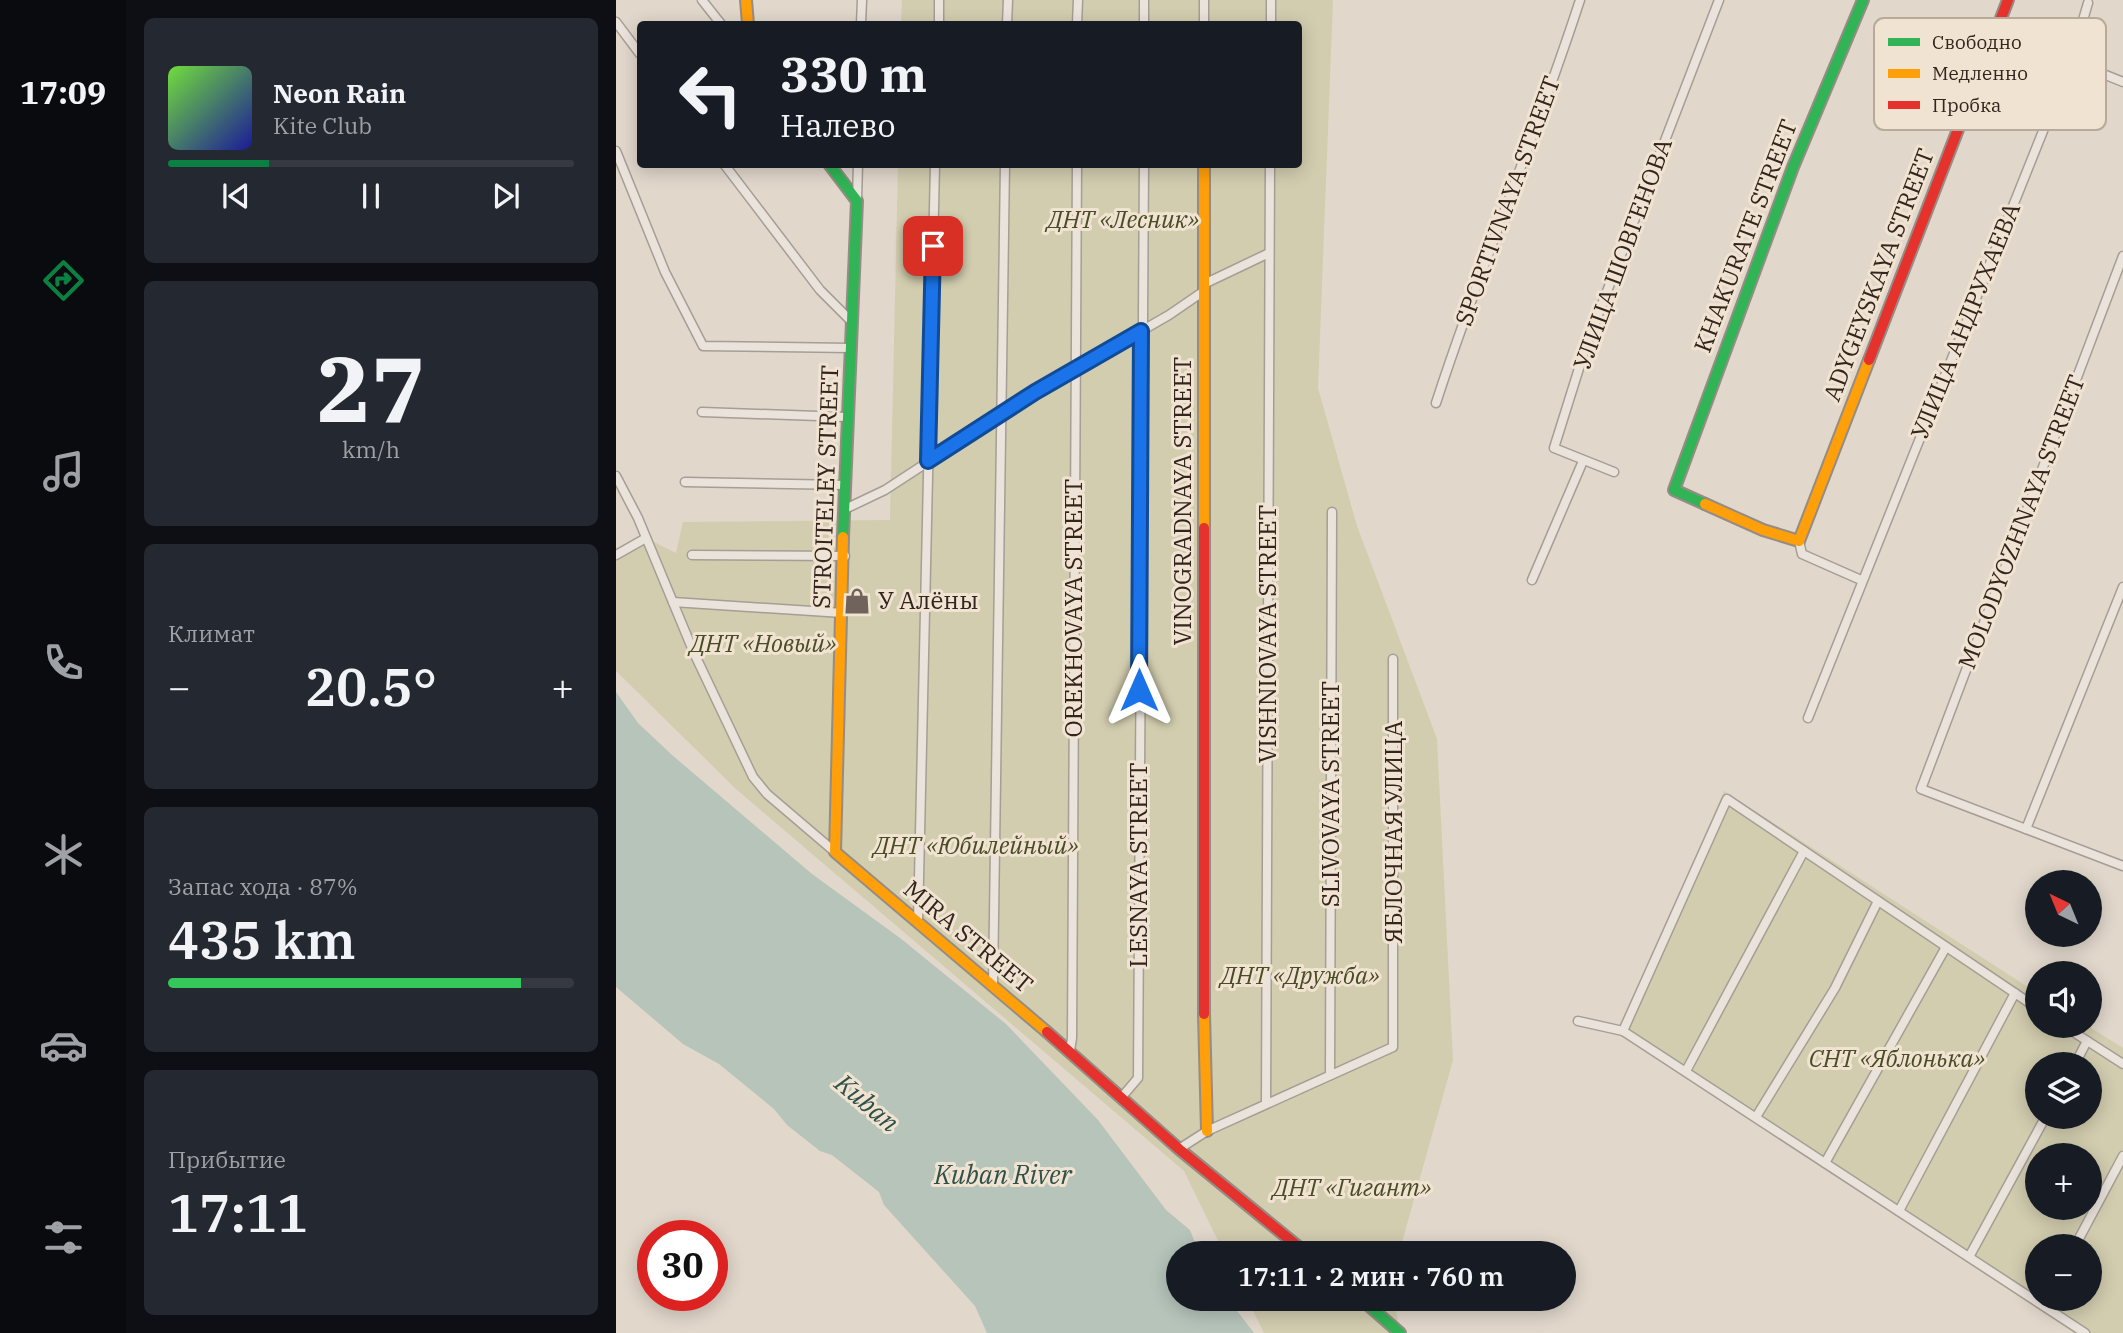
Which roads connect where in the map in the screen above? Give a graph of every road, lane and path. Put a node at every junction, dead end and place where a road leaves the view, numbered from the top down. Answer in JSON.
{"nodes":[{"id":1,"x":702,"y":0,"type":"edge"},
{"id":2,"x":746,"y":0,"type":"edge"},
{"id":3,"x":862,"y":0,"type":"edge"},
{"id":4,"x":939,"y":0,"type":"edge"},
{"id":5,"x":1008,"y":0,"type":"edge"},
{"id":6,"x":1078,"y":0,"type":"edge"},
{"id":7,"x":1144,"y":0,"type":"edge"},
{"id":8,"x":1204,"y":0,"type":"edge"},
{"id":9,"x":1271,"y":0,"type":"edge"},
{"id":10,"x":1580,"y":0,"type":"edge"},
{"id":11,"x":1719,"y":0,"type":"edge"},
{"id":12,"x":1863,"y":0,"type":"edge"},
{"id":13,"x":2008,"y":0,"type":"edge"},
{"id":14,"x":2079,"y":0,"type":"edge"},
{"id":15,"x":2089,"y":2,"type":"edge"},
{"id":16,"x":2001,"y":18,"type":"edge"},
{"id":17,"x":719,"y":21,"type":"edge"},
{"id":18,"x":748,"y":21,"type":"edge"},
{"id":19,"x":861,"y":21,"type":"edge"},
{"id":20,"x":939,"y":21,"type":"edge"},
{"id":21,"x":1007,"y":21,"type":"edge"},
{"id":22,"x":1077,"y":21,"type":"edge"},
{"id":23,"x":1144,"y":21,"type":"edge"},
{"id":24,"x":1204,"y":21,"type":"edge"},
{"id":25,"x":1271,"y":21,"type":"edge"},
{"id":26,"x":616,"y":22,"type":"edge"},
{"id":27,"x":637,"y":50,"type":"edge"},
{"id":28,"x":2106,"y":75,"type":"edge"},
{"id":29,"x":2123,"y":82,"type":"edge"},
{"id":30,"x":1958,"y":130,"type":"edge"},
{"id":31,"x":2043,"y":130,"type":"edge"},
{"id":32,"x":616,"y":151,"type":"edge"},
{"id":33,"x":727,"y":168,"type":"edge"},
{"id":34,"x":832,"y":168,"type":"edge"},
{"id":35,"x":858,"y":168,"type":"edge"},
{"id":36,"x":935,"y":168,"type":"edge"},
{"id":37,"x":1005,"y":168,"type":"edge"},
{"id":38,"x":1077,"y":168,"type":"edge"},
{"id":39,"x":1144,"y":168,"type":"edge"},
{"id":40,"x":1204,"y":168,"type":"edge"},
{"id":41,"x":1270,"y":168,"type":"edge"},
{"id":42,"x":857,"y":201,"type":"junction"},
{"id":43,"x":1267,"y":254,"type":"junction"},
{"id":44,"x":2123,"y":256,"type":"edge"},
{"id":45,"x":1204,"y":287,"type":"junction"},
{"id":46,"x":852,"y":322,"type":"junction"},
{"id":47,"x":1141,"y":331,"type":"junction"},
{"id":48,"x":851,"y":348,"type":"junction"},
{"id":49,"x":1076,"y":369,"type":"junction"},
{"id":50,"x":1437,"y":403,"type":"dead end"},
{"id":51,"x":702,"y":412,"type":"dead end"},
{"id":52,"x":1002,"y":415,"type":"junction"},
{"id":53,"x":846,"y":417,"type":"junction"},
{"id":54,"x":928,"y":461,"type":"junction"},
{"id":55,"x":1583,"y":461,"type":"junction"},
{"id":56,"x":1614,"y":472,"type":"dead end"},
{"id":57,"x":616,"y":476,"type":"edge"},
{"id":58,"x":685,"y":482,"type":"dead end"},
{"id":59,"x":846,"y":485,"type":"junction"},
{"id":60,"x":845,"y":509,"type":"junction"},
{"id":61,"x":1332,"y":512,"type":"dead end"},
{"id":62,"x":646,"y":538,"type":"junction"},
{"id":63,"x":1799,"y":541,"type":"junction"},
{"id":64,"x":616,"y":555,"type":"edge"},
{"id":65,"x":692,"y":555,"type":"dead end"},
{"id":66,"x":845,"y":556,"type":"junction"},
{"id":67,"x":1532,"y":580,"type":"dead end"},
{"id":68,"x":1861,"y":580,"type":"junction"},
{"id":69,"x":2123,"y":587,"type":"edge"},
{"id":70,"x":673,"y":601,"type":"junction"},
{"id":71,"x":843,"y":613,"type":"junction"},
{"id":72,"x":1393,"y":659,"type":"dead end"},
{"id":73,"x":1808,"y":718,"type":"dead end"},
{"id":74,"x":2026,"y":829,"type":"junction"},
{"id":75,"x":1804,"y":851,"type":"junction"},
{"id":76,"x":835,"y":852,"type":"junction"},
{"id":77,"x":2123,"y":866,"type":"edge"},
{"id":78,"x":1878,"y":901,"type":"junction"},
{"id":79,"x":918,"y":923,"type":"junction"},
{"id":80,"x":1946,"y":947,"type":"junction"},
{"id":81,"x":993,"y":984,"type":"junction"},
{"id":82,"x":2015,"y":993,"type":"junction"},
{"id":83,"x":2025,"y":1000,"type":"edge"},
{"id":84,"x":1578,"y":1021,"type":"dead end"},
{"id":85,"x":1623,"y":1031,"type":"junction"},
{"id":86,"x":2082,"y":1038,"type":"edge"},
{"id":87,"x":2087,"y":1041,"type":"junction"},
{"id":88,"x":1070,"y":1051,"type":"junction"},
{"id":89,"x":2081,"y":1052,"type":"edge"},
{"id":90,"x":2123,"y":1064,"type":"edge"},
{"id":91,"x":1686,"y":1071,"type":"junction"},
{"id":92,"x":1330,"y":1075,"type":"junction"},
{"id":93,"x":1121,"y":1098,"type":"junction"},
{"id":94,"x":1266,"y":1103,"type":"junction"},
{"id":95,"x":1756,"y":1117,"type":"junction"},
{"id":96,"x":2039,"y":1129,"type":"edge"},
{"id":97,"x":1207,"y":1130,"type":"junction"},
{"id":98,"x":1179,"y":1149,"type":"junction"},
{"id":99,"x":2123,"y":1156,"type":"edge"},
{"id":100,"x":1825,"y":1163,"type":"junction"},
{"id":101,"x":1899,"y":1211,"type":"junction"},
{"id":102,"x":2081,"y":1234,"type":"edge"},
{"id":103,"x":1291,"y":1241,"type":"edge"},
{"id":104,"x":1969,"y":1257,"type":"junction"},
{"id":105,"x":2025,"y":1290,"type":"edge"},
{"id":106,"x":1375,"y":1311,"type":"edge"},
{"id":107,"x":2057,"y":1311,"type":"edge"},
{"id":108,"x":1400,"y":1333,"type":"edge"},
{"id":109,"x":2085,"y":1333,"type":"edge"}],
"edges":[{"from":1,"to":17,"type":"street"},
{"from":2,"to":18,"type":"street"},
{"from":3,"to":19,"type":"street"},
{"from":4,"to":20,"type":"street"},
{"from":5,"to":21,"type":"street"},
{"from":6,"to":22,"type":"street"},
{"from":7,"to":23,"type":"street"},
{"from":8,"to":24,"type":"street"},
{"from":9,"to":25,"type":"street"},
{"from":10,"to":50,"type":"street","name":"SPORTIVNAYA STREET"},
{"from":11,"to":55,"type":"street","name":"УЛИЦА ШОВГЕНОВА"},
{"from":12,"to":63,"type":"street","name":"KHAKURATE STREET"},
{"from":13,"to":16,"type":"street","name":"ADYGEYSKAYA STREET"},
{"from":14,"to":15,"type":"street"},
{"from":26,"to":27,"type":"street"},
{"from":28,"to":29,"type":"street"},
{"from":30,"to":63,"type":"street","name":"ADYGEYSKAYA STREET"},
{"from":31,"to":68,"type":"street","name":"УЛИЦА АНДРУХАЕВА"},
{"from":32,"to":48,"type":"street"},
{"from":33,"to":46,"type":"street"},
{"from":34,"to":42,"type":"street"},
{"from":35,"to":42,"type":"street","name":"STROITELEY STREET"},
{"from":36,"to":54,"type":"street"},
{"from":37,"to":52,"type":"street"},
{"from":38,"to":49,"type":"street","name":"OREKHOVAYA STREET"},
{"from":39,"to":47,"type":"street","name":"LESNAYA STREET"},
{"from":40,"to":45,"type":"street","name":"VINOGRADNAYA STREET"},
{"from":41,"to":43,"type":"street","name":"VISHNIOVAYA STREET"},
{"from":42,"to":46,"type":"street","name":"STROITELEY STREET"},
{"from":43,"to":45,"type":"street"},
{"from":43,"to":94,"type":"street","name":"VISHNIOVAYA STREET"},
{"from":44,"to":74,"type":"street","name":"MOLODYOZHNAYA STREET"},
{"from":45,"to":47,"type":"street"},
{"from":45,"to":97,"type":"street","name":"VINOGRADNAYA STREET"},
{"from":46,"to":48,"type":"street","name":"STROITELEY STREET"},
{"from":47,"to":49,"type":"street"},
{"from":47,"to":93,"type":"street","name":"LESNAYA STREET"},
{"from":48,"to":53,"type":"street","name":"STROITELEY STREET"},
{"from":49,"to":52,"type":"street"},
{"from":49,"to":88,"type":"street","name":"OREKHOVAYA STREET"},
{"from":51,"to":53,"type":"street"},
{"from":52,"to":54,"type":"street"},
{"from":52,"to":81,"type":"street"},
{"from":53,"to":59,"type":"street","name":"STROITELEY STREET"},
{"from":54,"to":60,"type":"street"},
{"from":54,"to":79,"type":"street"},
{"from":55,"to":56,"type":"street","name":"УЛИЦА ШОВГЕНОВА"},
{"from":55,"to":67,"type":"street"},
{"from":57,"to":62,"type":"street","name":"MIRA STREET"},
{"from":58,"to":59,"type":"street"},
{"from":59,"to":60,"type":"street","name":"STROITELEY STREET"},
{"from":60,"to":66,"type":"street","name":"STROITELEY STREET"},
{"from":61,"to":92,"type":"street","name":"SLIVOVAYA STREET"},
{"from":62,"to":64,"type":"street"},
{"from":62,"to":70,"type":"street","name":"MIRA STREET"},
{"from":63,"to":68,"type":"street"},
{"from":65,"to":66,"type":"street"},
{"from":66,"to":71,"type":"street","name":"STROITELEY STREET"},
{"from":68,"to":73,"type":"street","name":"УЛИЦА АНДРУХАЕВА"},
{"from":69,"to":74,"type":"street"},
{"from":70,"to":71,"type":"street"},
{"from":70,"to":76,"type":"street","name":"MIRA STREET"},
{"from":71,"to":76,"type":"street","name":"STROITELEY STREET"},
{"from":72,"to":92,"type":"street","name":"ЯБЛОЧНАЯ УЛИЦА"},
{"from":74,"to":77,"type":"street"},
{"from":75,"to":78,"type":"street"},
{"from":75,"to":85,"type":"street"},
{"from":75,"to":91,"type":"street"},
{"from":76,"to":79,"type":"street","name":"MIRA STREET"},
{"from":78,"to":80,"type":"street"},
{"from":78,"to":95,"type":"street"},
{"from":79,"to":81,"type":"street","name":"MIRA STREET"},
{"from":80,"to":82,"type":"street"},
{"from":80,"to":100,"type":"street"},
{"from":81,"to":88,"type":"street","name":"MIRA STREET"},
{"from":82,"to":83,"type":"street"},
{"from":82,"to":101,"type":"street"},
{"from":84,"to":85,"type":"street"},
{"from":85,"to":91,"type":"street"},
{"from":86,"to":87,"type":"street"},
{"from":87,"to":89,"type":"street"},
{"from":87,"to":90,"type":"street"},
{"from":88,"to":93,"type":"street","name":"MIRA STREET"},
{"from":91,"to":95,"type":"street"},
{"from":92,"to":94,"type":"street"},
{"from":93,"to":98,"type":"street","name":"MIRA STREET"},
{"from":94,"to":97,"type":"street"},
{"from":95,"to":100,"type":"street"},
{"from":96,"to":104,"type":"street"},
{"from":97,"to":98,"type":"street"},
{"from":98,"to":103,"type":"street","name":"MIRA STREET"},
{"from":99,"to":102,"type":"street"},
{"from":100,"to":101,"type":"street"},
{"from":101,"to":104,"type":"street"},
{"from":104,"to":105,"type":"street"},
{"from":106,"to":108,"type":"street"},
{"from":107,"to":109,"type":"street"}]}
